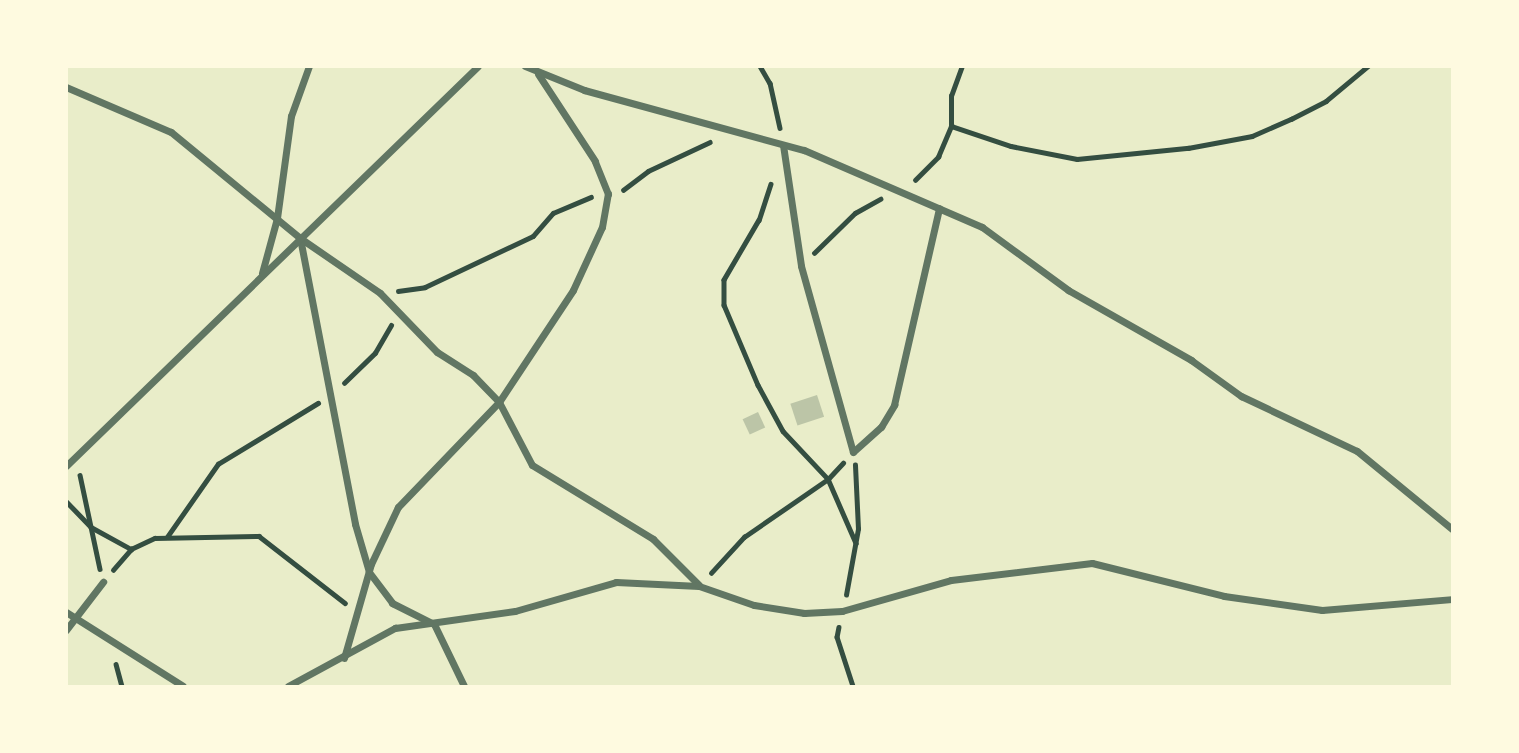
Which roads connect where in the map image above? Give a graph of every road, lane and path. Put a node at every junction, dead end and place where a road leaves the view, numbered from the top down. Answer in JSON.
{"nodes":[{"id":1,"x":310,"y":66,"type":"edge"},
{"id":2,"x":478,"y":66,"type":"edge"},
{"id":3,"x":524,"y":66,"type":"edge"},
{"id":4,"x":760,"y":66,"type":"edge"},
{"id":5,"x":1368,"y":66,"type":"edge"},
{"id":6,"x":538,"y":74,"type":"junction"},
{"id":7,"x":66,"y":87,"type":"edge"},
{"id":8,"x":951,"y":126,"type":"dead end"},
{"id":9,"x":730,"y":132,"type":"junction"},
{"id":10,"x":783,"y":145,"type":"junction"},
{"id":11,"x":608,"y":194,"type":"junction"},
{"id":12,"x":939,"y":208,"type":"junction"},
{"id":13,"x":276,"y":218,"type":"junction"},
{"id":14,"x":300,"y":238,"type":"junction"},
{"id":15,"x":261,"y":275,"type":"junction"},
{"id":16,"x":405,"y":290,"type":"junction"},
{"id":17,"x":380,"y":293,"type":"junction"},
{"id":18,"x":397,"y":310,"type":"junction"},
{"id":19,"x":331,"y":395,"type":"junction"},
{"id":20,"x":499,"y":402,"type":"junction"},
{"id":21,"x":853,"y":452,"type":"junction"},
{"id":22,"x":66,"y":466,"type":"edge"},
{"id":23,"x":828,"y":479,"type":"junction"},
{"id":24,"x":66,"y":501,"type":"edge"},
{"id":25,"x":1452,"y":529,"type":"edge"},
{"id":26,"x":167,"y":537,"type":"junction"},
{"id":27,"x":856,"y":544,"type":"junction"},
{"id":28,"x":131,"y":549,"type":"junction"},
{"id":29,"x":369,"y":572,"type":"junction"},
{"id":30,"x":103,"y":582,"type":"joint"},
{"id":31,"x":699,"y":586,"type":"junction"},
{"id":32,"x":1452,"y":598,"type":"edge"},
{"id":33,"x":842,"y":611,"type":"junction"},
{"id":34,"x":66,"y":612,"type":"edge"},
{"id":35,"x":357,"y":612,"type":"junction"},
{"id":36,"x":78,"y":617,"type":"junction"},
{"id":37,"x":434,"y":624,"type":"junction"},
{"id":38,"x":66,"y":630,"type":"edge"},
{"id":39,"x":344,"y":658,"type":"junction"},
{"id":40,"x":183,"y":687,"type":"edge"},
{"id":41,"x":288,"y":687,"type":"edge"},
{"id":42,"x":464,"y":687,"type":"edge"},
{"id":43,"x":853,"y":687,"type":"edge"}],
"edges":[{"from":1,"to":13,"type":"street"},
{"from":2,"to":14,"type":"street"},
{"from":3,"to":6,"type":"street"},
{"from":4,"to":10,"type":"path"},
{"from":5,"to":8,"type":"path"},
{"from":6,"to":9,"type":"street"},
{"from":6,"to":11,"type":"street"},
{"from":7,"to":13,"type":"street"},
{"from":9,"to":10,"type":"street"},
{"from":9,"to":11,"type":"path"},
{"from":10,"to":12,"type":"street"},
{"from":10,"to":21,"type":"street"},
{"from":10,"to":23,"type":"path"},
{"from":11,"to":16,"type":"path"},
{"from":11,"to":20,"type":"street"},
{"from":12,"to":21,"type":"street"},
{"from":12,"to":25,"type":"street"},
{"from":13,"to":14,"type":"street"},
{"from":13,"to":15,"type":"street"},
{"from":14,"to":15,"type":"street"},
{"from":14,"to":17,"type":"street"},
{"from":14,"to":19,"type":"street"},
{"from":15,"to":22,"type":"street"},
{"from":16,"to":17,"type":"path"},
{"from":16,"to":18,"type":"path"},
{"from":17,"to":18,"type":"street"},
{"from":18,"to":19,"type":"path"},
{"from":18,"to":20,"type":"street"},
{"from":19,"to":26,"type":"path"},
{"from":19,"to":29,"type":"street"},
{"from":20,"to":29,"type":"street"},
{"from":20,"to":31,"type":"street"},
{"from":21,"to":23,"type":"path"},
{"from":21,"to":27,"type":"path"},
{"from":23,"to":27,"type":"path"},
{"from":23,"to":31,"type":"path"},
{"from":24,"to":28,"type":"path"},
{"from":26,"to":28,"type":"path"},
{"from":26,"to":35,"type":"path"},
{"from":27,"to":33,"type":"path"},
{"from":28,"to":30,"type":"path"},
{"from":29,"to":35,"type":"street"},
{"from":29,"to":37,"type":"street"},
{"from":30,"to":36,"type":"street"},
{"from":31,"to":33,"type":"street"},
{"from":31,"to":37,"type":"street"},
{"from":32,"to":33,"type":"street"},
{"from":33,"to":43,"type":"path"},
{"from":34,"to":36,"type":"street"},
{"from":35,"to":39,"type":"street"},
{"from":36,"to":38,"type":"street"},
{"from":36,"to":40,"type":"street"},
{"from":37,"to":39,"type":"street"},
{"from":37,"to":42,"type":"street"},
{"from":39,"to":41,"type":"street"}]}
